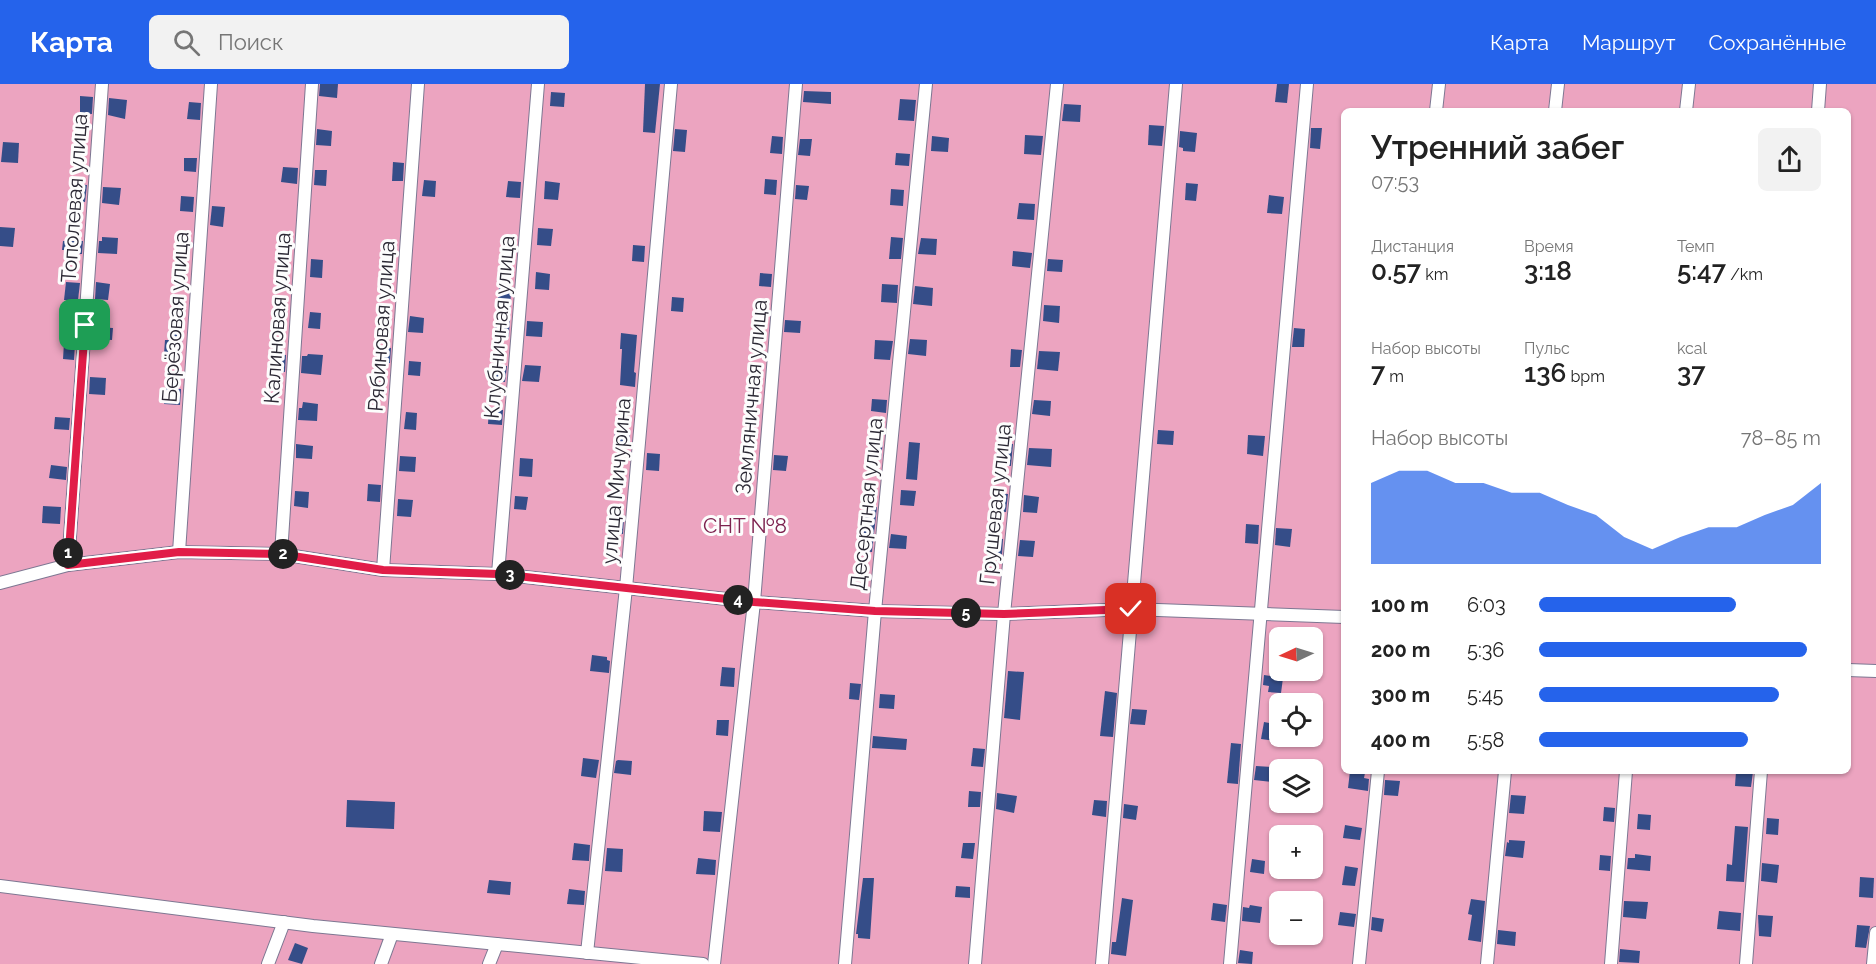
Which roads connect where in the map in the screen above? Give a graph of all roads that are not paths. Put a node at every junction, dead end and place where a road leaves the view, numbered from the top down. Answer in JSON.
{"nodes":[{"id":1,"x":102,"y":84,"type":"edge"},
{"id":2,"x":211,"y":84,"type":"edge"},
{"id":3,"x":312,"y":84,"type":"edge"},
{"id":4,"x":418,"y":84,"type":"edge"},
{"id":5,"x":538,"y":84,"type":"edge"},
{"id":6,"x":671,"y":84,"type":"edge"},
{"id":7,"x":796,"y":84,"type":"edge"},
{"id":8,"x":926,"y":84,"type":"edge"},
{"id":9,"x":1057,"y":84,"type":"edge"},
{"id":10,"x":1176,"y":84,"type":"edge"},
{"id":11,"x":1307,"y":84,"type":"edge"},
{"id":12,"x":1439,"y":84,"type":"edge"},
{"id":13,"x":1558,"y":84,"type":"edge"},
{"id":14,"x":1689,"y":84,"type":"edge"},
{"id":15,"x":1820,"y":84,"type":"edge"},
{"id":16,"x":1436,"y":108,"type":"edge"},
{"id":17,"x":1555,"y":108,"type":"edge"},
{"id":18,"x":1686,"y":108,"type":"edge"},
{"id":19,"x":1818,"y":108,"type":"edge"},
{"id":20,"x":179,"y":552,"type":"junction"},
{"id":21,"x":280,"y":554,"type":"junction"},
{"id":22,"x":68,"y":565,"type":"junction"},
{"id":23,"x":383,"y":570,"type":"junction"},
{"id":24,"x":498,"y":574,"type":"junction"},
{"id":25,"x":0,"y":583,"type":"edge"},
{"id":26,"x":626,"y":588,"type":"junction"},
{"id":27,"x":754,"y":602,"type":"junction"},
{"id":28,"x":1131,"y":609,"type":"junction"},
{"id":29,"x":875,"y":611,"type":"junction"},
{"id":30,"x":1262,"y":612,"type":"junction"},
{"id":31,"x":1004,"y":614,"type":"junction"},
{"id":32,"x":1341,"y":617,"type":"edge"},
{"id":33,"x":1851,"y":670,"type":"edge"},
{"id":34,"x":1876,"y":671,"type":"edge"},
{"id":35,"x":1378,"y":774,"type":"edge"},
{"id":36,"x":1505,"y":774,"type":"edge"},
{"id":37,"x":1626,"y":774,"type":"edge"},
{"id":38,"x":1761,"y":774,"type":"edge"},
{"id":39,"x":0,"y":886,"type":"edge"},
{"id":40,"x":284,"y":922,"type":"junction"},
{"id":41,"x":1876,"y":933,"type":"edge"},
{"id":42,"x":392,"y":934,"type":"junction"},
{"id":43,"x":497,"y":944,"type":"junction"},
{"id":44,"x":587,"y":953,"type":"junction"},
{"id":45,"x":603,"y":959,"type":"edge"},
{"id":46,"x":268,"y":964,"type":"edge"},
{"id":47,"x":381,"y":964,"type":"edge"},
{"id":48,"x":489,"y":964,"type":"edge"},
{"id":49,"x":703,"y":964,"type":"edge"},
{"id":50,"x":714,"y":964,"type":"edge"},
{"id":51,"x":845,"y":964,"type":"edge"},
{"id":52,"x":975,"y":964,"type":"edge"},
{"id":53,"x":1102,"y":964,"type":"edge"},
{"id":54,"x":1230,"y":964,"type":"edge"},
{"id":55,"x":1359,"y":964,"type":"edge"},
{"id":56,"x":1487,"y":964,"type":"edge"},
{"id":57,"x":1611,"y":964,"type":"edge"},
{"id":58,"x":1746,"y":964,"type":"edge"},
{"id":59,"x":1873,"y":964,"type":"edge"}],
"edges":[{"from":1,"to":22,"type":"street","name":"Тополевая улица"},
{"from":2,"to":20,"type":"street","name":"Берёзовая улица"},
{"from":3,"to":21,"type":"street","name":"Калиновая улица"},
{"from":4,"to":23,"type":"street","name":"Рябиновая улица"},
{"from":5,"to":24,"type":"street","name":"Клубничная улица"},
{"from":6,"to":26,"type":"street","name":"улица Мичурина"},
{"from":7,"to":27,"type":"street","name":"Земляничная улица"},
{"from":8,"to":29,"type":"street","name":"Десертная улица"},
{"from":9,"to":31,"type":"street","name":"Грушевая улица"},
{"from":10,"to":28,"type":"street"},
{"from":11,"to":30,"type":"street"},
{"from":12,"to":16,"type":"street"},
{"from":13,"to":17,"type":"street"},
{"from":14,"to":18,"type":"street"},
{"from":15,"to":19,"type":"street"},
{"from":20,"to":21,"type":"street"},
{"from":20,"to":22,"type":"street"},
{"from":21,"to":23,"type":"street"},
{"from":22,"to":25,"type":"street"},
{"from":23,"to":24,"type":"street"},
{"from":24,"to":26,"type":"street"},
{"from":26,"to":27,"type":"street"},
{"from":26,"to":44,"type":"street","name":"улица Мичурина"},
{"from":27,"to":29,"type":"street"},
{"from":27,"to":50,"type":"street","name":"Земляничная улица"},
{"from":28,"to":30,"type":"street"},
{"from":28,"to":31,"type":"street"},
{"from":28,"to":53,"type":"street"},
{"from":29,"to":31,"type":"street"},
{"from":29,"to":51,"type":"street","name":"Десертная улица"},
{"from":30,"to":32,"type":"street"},
{"from":30,"to":54,"type":"street"},
{"from":31,"to":52,"type":"street","name":"Грушевая улица"},
{"from":33,"to":34,"type":"street"},
{"from":35,"to":55,"type":"street"},
{"from":36,"to":56,"type":"street"},
{"from":37,"to":57,"type":"street"},
{"from":38,"to":58,"type":"street"},
{"from":39,"to":40,"type":"street"},
{"from":40,"to":42,"type":"street"},
{"from":40,"to":46,"type":"street"},
{"from":41,"to":59,"type":"street"},
{"from":42,"to":43,"type":"street"},
{"from":42,"to":47,"type":"street"},
{"from":43,"to":44,"type":"street"},
{"from":43,"to":48,"type":"street"},
{"from":44,"to":45,"type":"street"},
{"from":45,"to":49,"type":"street"}]}
